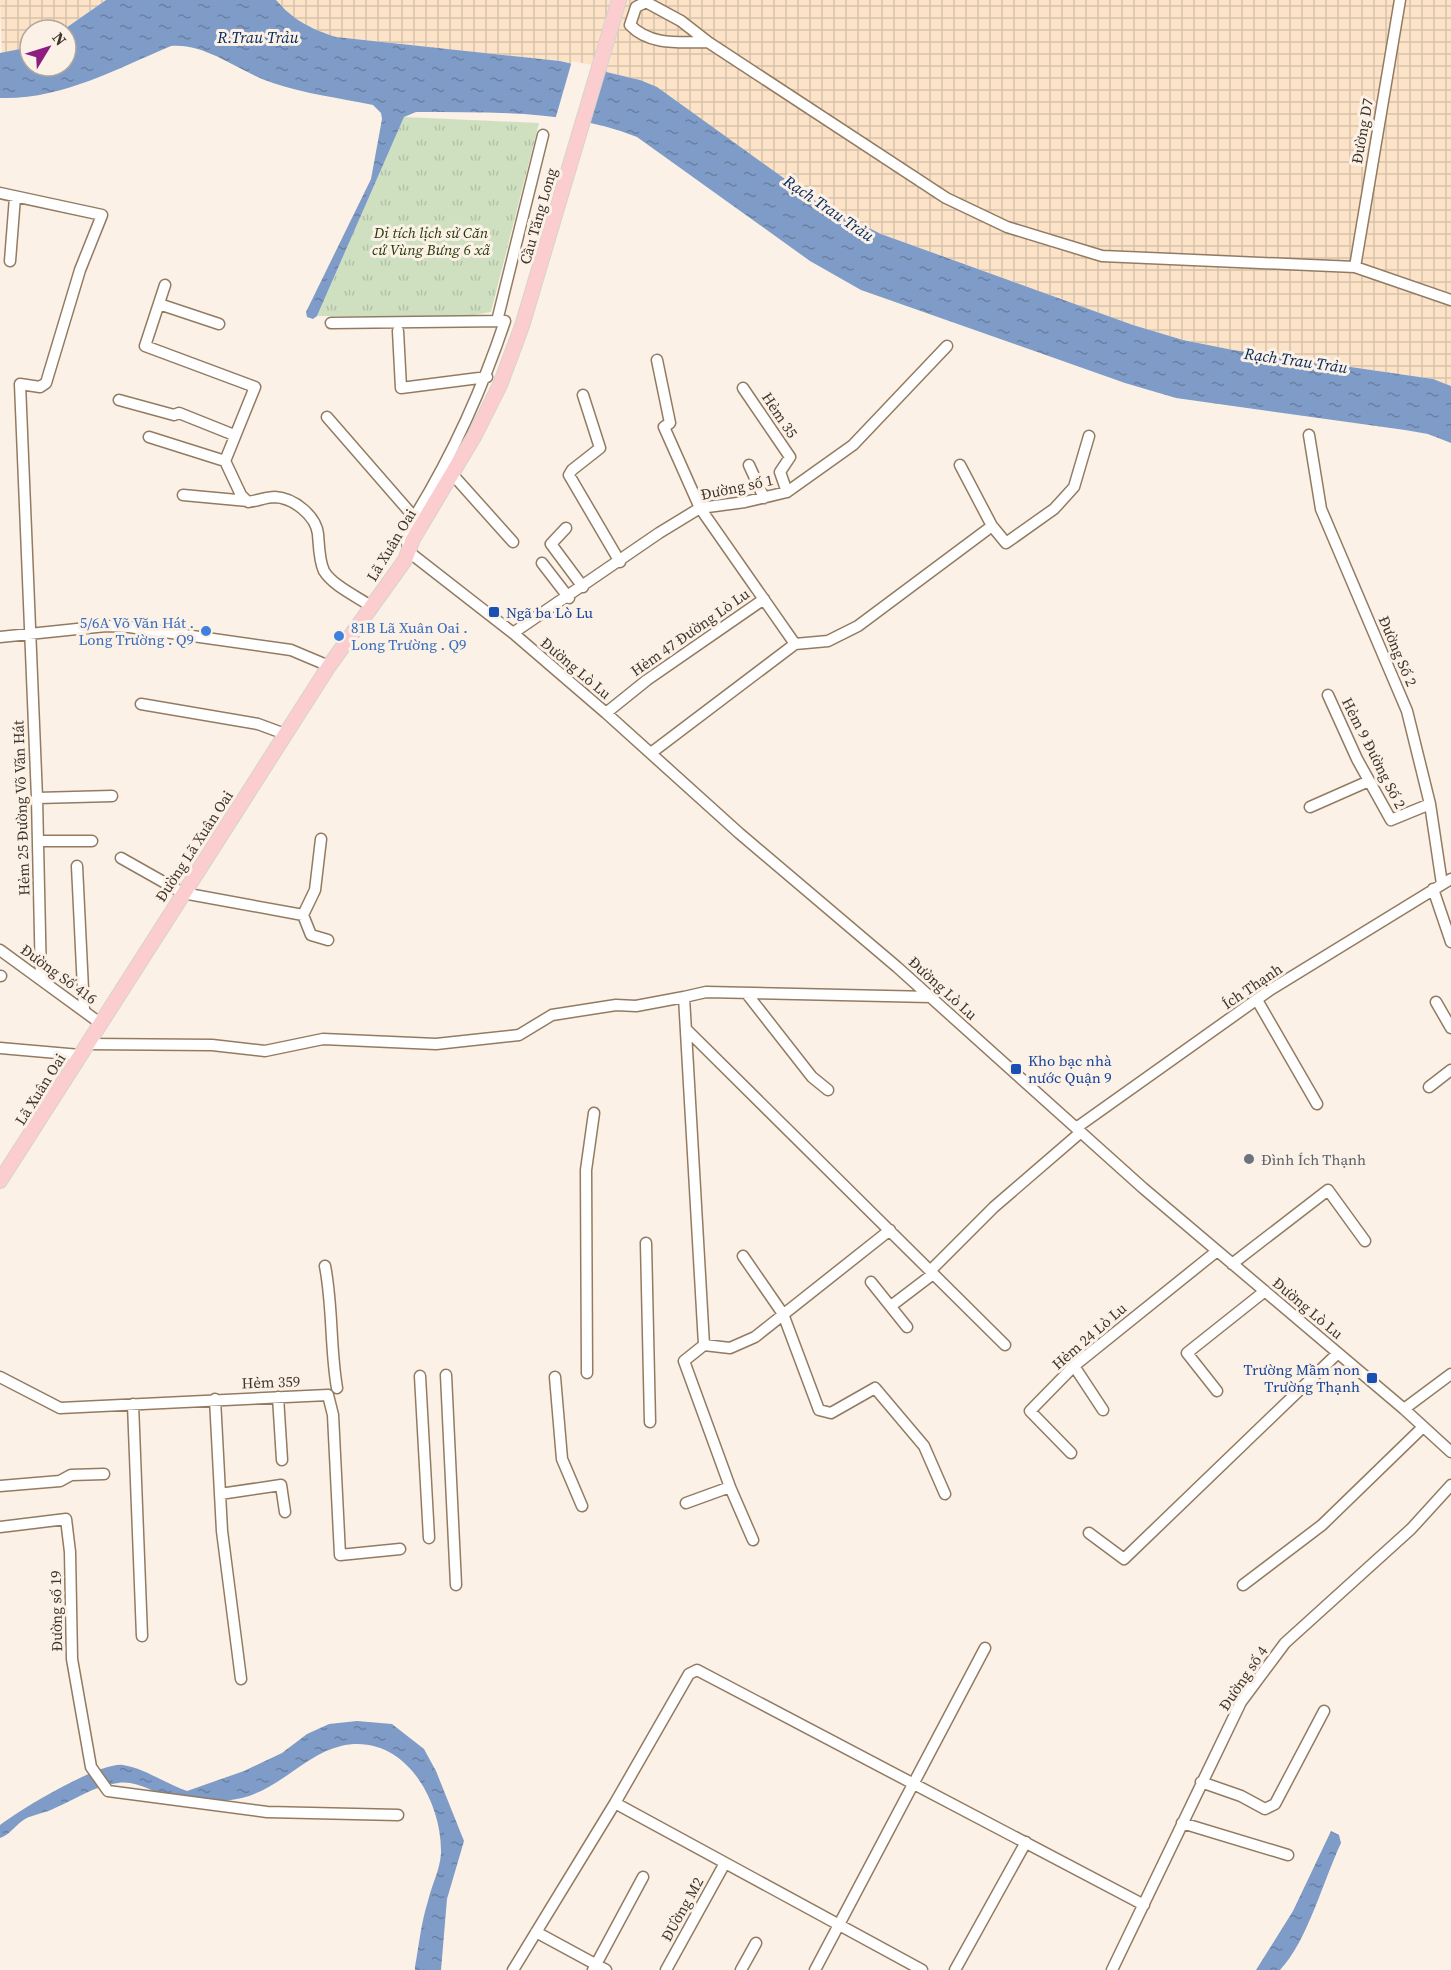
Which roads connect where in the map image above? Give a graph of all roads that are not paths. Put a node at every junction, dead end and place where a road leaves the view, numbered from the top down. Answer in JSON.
{"nodes":[{"id":1,"x":619,"y":0,"type":"edge"},
{"id":2,"x":1400,"y":0,"type":"edge"},
{"id":3,"x":708,"y":42,"type":"junction"},
{"id":4,"x":543,"y":135,"type":"dead end"},
{"id":5,"x":0,"y":193,"type":"edge"},
{"id":6,"x":15,"y":197,"type":"junction"},
{"id":7,"x":10,"y":261,"type":"dead end"},
{"id":8,"x":1355,"y":267,"type":"junction"},
{"id":9,"x":165,"y":285,"type":"dead end"},
{"id":10,"x":1451,"y":300,"type":"edge"},
{"id":11,"x":159,"y":304,"type":"junction"},
{"id":12,"x":501,"y":321,"type":"junction"},
{"id":13,"x":331,"y":323,"type":"dead end"},
{"id":14,"x":219,"y":324,"type":"dead end"},
{"id":15,"x":398,"y":331,"type":"dead end"},
{"id":16,"x":947,"y":346,"type":"dead end"},
{"id":17,"x":657,"y":360,"type":"dead end"},
{"id":18,"x":486,"y":377,"type":"junction"},
{"id":19,"x":743,"y":388,"type":"dead end"},
{"id":20,"x":583,"y":395,"type":"dead end"},
{"id":21,"x":119,"y":400,"type":"dead end"},
{"id":22,"x":327,"y":417,"type":"dead end"},
{"id":23,"x":234,"y":435,"type":"junction"},
{"id":24,"x":475,"y":435,"type":"joint"},
{"id":25,"x":1309,"y":435,"type":"dead end"},
{"id":26,"x":1089,"y":436,"type":"dead end"},
{"id":27,"x":149,"y":437,"type":"dead end"},
{"id":28,"x":225,"y":461,"type":"junction"},
{"id":29,"x":749,"y":465,"type":"dead end"},
{"id":30,"x":960,"y":465,"type":"dead end"},
{"id":31,"x":453,"y":475,"type":"junction"},
{"id":32,"x":787,"y":492,"type":"junction"},
{"id":33,"x":183,"y":495,"type":"dead end"},
{"id":34,"x":764,"y":498,"type":"junction"},
{"id":35,"x":248,"y":501,"type":"junction"},
{"id":36,"x":700,"y":508,"type":"junction"},
{"id":37,"x":414,"y":517,"type":"junction"},
{"id":38,"x":992,"y":526,"type":"junction"},
{"id":39,"x":566,"y":528,"type":"dead end"},
{"id":40,"x":513,"y":542,"type":"dead end"},
{"id":41,"x":409,"y":552,"type":"junction"},
{"id":42,"x":620,"y":562,"type":"junction"},
{"id":43,"x":543,"y":563,"type":"dead end"},
{"id":44,"x":584,"y":587,"type":"junction"},
{"id":45,"x":568,"y":597,"type":"junction"},
{"id":46,"x":764,"y":599,"type":"junction"},
{"id":47,"x":372,"y":607,"type":"junction"},
{"id":48,"x":513,"y":633,"type":"junction"},
{"id":49,"x":30,"y":635,"type":"junction"},
{"id":50,"x":0,"y":637,"type":"edge"},
{"id":51,"x":795,"y":644,"type":"junction"},
{"id":52,"x":329,"y":666,"type":"junction"},
{"id":53,"x":1328,"y":695,"type":"dead end"},
{"id":54,"x":141,"y":704,"type":"dead end"},
{"id":55,"x":606,"y":713,"type":"junction"},
{"id":56,"x":285,"y":734,"type":"junction"},
{"id":57,"x":651,"y":753,"type":"junction"},
{"id":58,"x":1368,"y":781,"type":"junction"},
{"id":59,"x":112,"y":796,"type":"dead end"},
{"id":60,"x":37,"y":798,"type":"junction"},
{"id":61,"x":1430,"y":804,"type":"junction"},
{"id":62,"x":1310,"y":807,"type":"dead end"},
{"id":63,"x":321,"y":839,"type":"dead end"},
{"id":64,"x":38,"y":841,"type":"junction"},
{"id":65,"x":93,"y":841,"type":"dead end"},
{"id":66,"x":121,"y":858,"type":"dead end"},
{"id":67,"x":77,"y":866,"type":"dead end"},
{"id":68,"x":1442,"y":884,"type":"edge"},
{"id":69,"x":183,"y":893,"type":"junction"},
{"id":70,"x":303,"y":915,"type":"junction"},
{"id":71,"x":328,"y":940,"type":"dead end"},
{"id":72,"x":1451,"y":942,"type":"edge"},
{"id":73,"x":0,"y":950,"type":"edge"},
{"id":74,"x":41,"y":980,"type":"junction"},
{"id":75,"x":747,"y":994,"type":"junction"},
{"id":76,"x":684,"y":997,"type":"junction"},
{"id":77,"x":931,"y":997,"type":"junction"},
{"id":78,"x":1257,"y":1000,"type":"junction"},
{"id":79,"x":1436,"y":1002,"type":"dead end"},
{"id":80,"x":84,"y":1010,"type":"junction"},
{"id":81,"x":100,"y":1023,"type":"junction"},
{"id":82,"x":1451,"y":1028,"type":"edge"},
{"id":83,"x":687,"y":1030,"type":"junction"},
{"id":84,"x":0,"y":1048,"type":"edge"},
{"id":85,"x":84,"y":1049,"type":"junction"},
{"id":86,"x":1451,"y":1070,"type":"edge"},
{"id":87,"x":1428,"y":1087,"type":"dead end"},
{"id":88,"x":828,"y":1090,"type":"dead end"},
{"id":89,"x":1317,"y":1104,"type":"dead end"},
{"id":90,"x":594,"y":1113,"type":"dead end"},
{"id":91,"x":1078,"y":1130,"type":"junction"},
{"id":92,"x":0,"y":1181,"type":"edge"},
{"id":93,"x":890,"y":1230,"type":"junction"},
{"id":94,"x":1365,"y":1241,"type":"dead end"},
{"id":95,"x":646,"y":1243,"type":"dead end"},
{"id":96,"x":1217,"y":1251,"type":"junction"},
{"id":97,"x":742,"y":1256,"type":"dead end"},
{"id":98,"x":1232,"y":1264,"type":"junction"},
{"id":99,"x":325,"y":1266,"type":"dead end"},
{"id":100,"x":932,"y":1272,"type":"junction"},
{"id":101,"x":871,"y":1282,"type":"dead end"},
{"id":102,"x":1265,"y":1291,"type":"junction"},
{"id":103,"x":891,"y":1306,"type":"junction"},
{"id":104,"x":783,"y":1314,"type":"junction"},
{"id":105,"x":907,"y":1327,"type":"dead end"},
{"id":106,"x":704,"y":1345,"type":"junction"},
{"id":107,"x":1005,"y":1345,"type":"dead end"},
{"id":108,"x":1338,"y":1353,"type":"junction"},
{"id":109,"x":1074,"y":1366,"type":"junction"},
{"id":110,"x":587,"y":1372,"type":"dead end"},
{"id":111,"x":1451,"y":1374,"type":"edge"},
{"id":112,"x":446,"y":1375,"type":"dead end"},
{"id":113,"x":420,"y":1376,"type":"dead end"},
{"id":114,"x":0,"y":1377,"type":"edge"},
{"id":115,"x":555,"y":1377,"type":"dead end"},
{"id":116,"x":1216,"y":1391,"type":"dead end"},
{"id":117,"x":333,"y":1392,"type":"junction"},
{"id":118,"x":278,"y":1397,"type":"junction"},
{"id":119,"x":215,"y":1399,"type":"junction"},
{"id":120,"x":133,"y":1404,"type":"junction"},
{"id":121,"x":1404,"y":1409,"type":"junction"},
{"id":122,"x":1103,"y":1410,"type":"dead end"},
{"id":123,"x":650,"y":1422,"type":"dead end"},
{"id":124,"x":1423,"y":1427,"type":"junction"},
{"id":125,"x":1451,"y":1452,"type":"edge"},
{"id":126,"x":1071,"y":1454,"type":"dead end"},
{"id":127,"x":282,"y":1460,"type":"dead end"},
{"id":128,"x":104,"y":1474,"type":"dead end"},
{"id":129,"x":1451,"y":1485,"type":"edge"},
{"id":130,"x":0,"y":1486,"type":"edge"},
{"id":131,"x":730,"y":1487,"type":"junction"},
{"id":132,"x":220,"y":1494,"type":"junction"},
{"id":133,"x":945,"y":1494,"type":"dead end"},
{"id":134,"x":686,"y":1503,"type":"dead end"},
{"id":135,"x":582,"y":1506,"type":"dead end"},
{"id":136,"x":285,"y":1512,"type":"dead end"},
{"id":137,"x":0,"y":1527,"type":"edge"},
{"id":138,"x":1089,"y":1533,"type":"dead end"},
{"id":139,"x":429,"y":1538,"type":"dead end"},
{"id":140,"x":753,"y":1540,"type":"dead end"},
{"id":141,"x":400,"y":1550,"type":"dead end"},
{"id":142,"x":456,"y":1585,"type":"dead end"},
{"id":143,"x":1244,"y":1586,"type":"dead end"},
{"id":144,"x":142,"y":1636,"type":"dead end"},
{"id":145,"x":986,"y":1648,"type":"dead end"},
{"id":146,"x":241,"y":1679,"type":"dead end"},
{"id":147,"x":1324,"y":1711,"type":"dead end"},
{"id":148,"x":1201,"y":1782,"type":"junction"},
{"id":149,"x":914,"y":1784,"type":"junction"},
{"id":150,"x":615,"y":1803,"type":"junction"},
{"id":151,"x":398,"y":1815,"type":"dead end"},
{"id":152,"x":1182,"y":1823,"type":"junction"},
{"id":153,"x":1026,"y":1842,"type":"junction"},
{"id":154,"x":1288,"y":1855,"type":"dead end"},
{"id":155,"x":725,"y":1863,"type":"junction"},
{"id":156,"x":643,"y":1877,"type":"dead end"},
{"id":157,"x":1144,"y":1905,"type":"junction"},
{"id":158,"x":839,"y":1925,"type":"junction"},
{"id":159,"x":536,"y":1932,"type":"junction"},
{"id":160,"x":756,"y":1943,"type":"dead end"},
{"id":161,"x":598,"y":1968,"type":"edge"},
{"id":162,"x":513,"y":1970,"type":"edge"},
{"id":163,"x":666,"y":1970,"type":"edge"},
{"id":164,"x":741,"y":1970,"type":"edge"},
{"id":165,"x":815,"y":1970,"type":"edge"},
{"id":166,"x":922,"y":1970,"type":"edge"},
{"id":167,"x":955,"y":1970,"type":"edge"},
{"id":168,"x":1112,"y":1970,"type":"edge"}],
"edges":[{"from":1,"to":24,"type":"main road","name":"Cầu Tăng Long"},
{"from":2,"to":8,"type":"street","name":"Đường D7"},
{"from":3,"to":3,"type":"street"},
{"from":3,"to":8,"type":"street"},
{"from":4,"to":12,"type":"street"},
{"from":5,"to":6,"type":"street"},
{"from":6,"to":7,"type":"street"},
{"from":6,"to":49,"type":"street","name":"Hẻm 25 Đường Võ Văn Hát"},
{"from":8,"to":10,"type":"street"},
{"from":9,"to":11,"type":"street"},
{"from":11,"to":14,"type":"street"},
{"from":11,"to":23,"type":"street"},
{"from":12,"to":13,"type":"street"},
{"from":12,"to":18,"type":"street"},
{"from":15,"to":18,"type":"street"},
{"from":16,"to":32,"type":"street","name":"Đường số 1"},
{"from":17,"to":36,"type":"street"},
{"from":18,"to":37,"type":"street"},
{"from":19,"to":32,"type":"street","name":"Hẻm 35"},
{"from":20,"to":42,"type":"street"},
{"from":21,"to":23,"type":"street"},
{"from":22,"to":37,"type":"street"},
{"from":23,"to":28,"type":"street"},
{"from":24,"to":31,"type":"main road","name":"Lã Xuân Oai"},
{"from":25,"to":61,"type":"street","name":"Đường Số 2"},
{"from":26,"to":38,"type":"street"},
{"from":27,"to":28,"type":"street"},
{"from":28,"to":35,"type":"street"},
{"from":29,"to":34,"type":"street"},
{"from":30,"to":38,"type":"street"},
{"from":31,"to":40,"type":"street"},
{"from":31,"to":41,"type":"main road","name":"Lã Xuân Oai"},
{"from":32,"to":34,"type":"street","name":"Đường số 1"},
{"from":33,"to":35,"type":"street"},
{"from":34,"to":36,"type":"street","name":"Đường số 1"},
{"from":35,"to":47,"type":"street"},
{"from":36,"to":42,"type":"street","name":"Đường số 1"},
{"from":36,"to":46,"type":"street"},
{"from":37,"to":41,"type":"street"},
{"from":38,"to":51,"type":"street"},
{"from":39,"to":44,"type":"street"},
{"from":41,"to":47,"type":"main road","name":"Lã Xuân Oai"},
{"from":41,"to":48,"type":"street","name":"Đường Lò Lu"},
{"from":42,"to":44,"type":"street","name":"Đường số 1"},
{"from":43,"to":45,"type":"street"},
{"from":44,"to":45,"type":"street","name":"Đường số 1"},
{"from":45,"to":48,"type":"street","name":"Đường số 1"},
{"from":46,"to":51,"type":"street"},
{"from":46,"to":55,"type":"street","name":"Hẻm 47 Đường Lò Lu"},
{"from":47,"to":52,"type":"main road","name":"Lã Xuân Oai"},
{"from":48,"to":55,"type":"street","name":"Đường Lò Lu"},
{"from":49,"to":50,"type":"street"},
{"from":49,"to":52,"type":"street"},
{"from":49,"to":60,"type":"street","name":"Hẻm 25 Đường Võ Văn Hát"},
{"from":51,"to":57,"type":"street"},
{"from":52,"to":56,"type":"main road","name":"Đường Lã Xuân Oai"},
{"from":53,"to":58,"type":"street","name":"Hẻm 9 Đường Số 2"},
{"from":54,"to":56,"type":"street"},
{"from":55,"to":57,"type":"street","name":"Đường Lò Lu"},
{"from":56,"to":69,"type":"main road","name":"Đường Lã Xuân Oai"},
{"from":57,"to":77,"type":"street","name":"Đường Lò Lu"},
{"from":58,"to":61,"type":"street","name":"Hẻm 9 Đường Số 2"},
{"from":58,"to":62,"type":"street"},
{"from":59,"to":60,"type":"street"},
{"from":60,"to":64,"type":"street","name":"Hẻm 25 Đường Võ Văn Hát"},
{"from":61,"to":68,"type":"street","name":"Đường Số 2"},
{"from":63,"to":70,"type":"street"},
{"from":64,"to":65,"type":"street"},
{"from":64,"to":74,"type":"street","name":"Hẻm 25 Đường Võ Văn Hát"},
{"from":66,"to":69,"type":"street"},
{"from":67,"to":80,"type":"street"},
{"from":68,"to":72,"type":"street","name":"Đường Số 2"},
{"from":68,"to":78,"type":"street","name":"Ích Thạnh"},
{"from":69,"to":70,"type":"street"},
{"from":69,"to":81,"type":"main road","name":"Đường Lã Xuân Oai"},
{"from":70,"to":71,"type":"street"},
{"from":73,"to":74,"type":"street","name":"Đường Số 416"},
{"from":74,"to":80,"type":"street","name":"Đường Số 416"},
{"from":75,"to":76,"type":"street"},
{"from":75,"to":77,"type":"street"},
{"from":75,"to":88,"type":"street"},
{"from":76,"to":83,"type":"street"},
{"from":76,"to":85,"type":"street"},
{"from":77,"to":91,"type":"street","name":"Đường Lò Lu"},
{"from":78,"to":89,"type":"street"},
{"from":78,"to":91,"type":"street","name":"Ích Thạnh"},
{"from":79,"to":82,"type":"street"},
{"from":80,"to":81,"type":"street","name":"Đường Số 416"},
{"from":81,"to":85,"type":"main road","name":"Đường Lã Xuân Oai"},
{"from":83,"to":93,"type":"street"},
{"from":83,"to":106,"type":"street"},
{"from":84,"to":85,"type":"street"},
{"from":85,"to":92,"type":"main road","name":"Lã Xuân Oai"},
{"from":86,"to":87,"type":"street"},
{"from":90,"to":110,"type":"street"},
{"from":91,"to":96,"type":"street","name":"Đường Lò Lu"},
{"from":91,"to":100,"type":"street","name":"Ích Thạnh"},
{"from":93,"to":100,"type":"street"},
{"from":93,"to":104,"type":"street"},
{"from":94,"to":98,"type":"street"},
{"from":95,"to":123,"type":"street"},
{"from":96,"to":98,"type":"street","name":"Đường Lò Lu"},
{"from":96,"to":109,"type":"street","name":"Hẻm 24 Lò Lu"},
{"from":97,"to":104,"type":"street"},
{"from":98,"to":102,"type":"street","name":"Đường Lò Lu"},
{"from":99,"to":117,"type":"street"},
{"from":100,"to":103,"type":"street","name":"Ích Thạnh"},
{"from":100,"to":107,"type":"street"},
{"from":101,"to":103,"type":"street"},
{"from":102,"to":108,"type":"street","name":"Đường Lò Lu"},
{"from":102,"to":116,"type":"street"},
{"from":103,"to":105,"type":"street"},
{"from":104,"to":106,"type":"street"},
{"from":104,"to":133,"type":"street"},
{"from":106,"to":131,"type":"street"},
{"from":108,"to":121,"type":"street","name":"Đường Lò Lu"},
{"from":108,"to":138,"type":"street"},
{"from":109,"to":122,"type":"street"},
{"from":109,"to":126,"type":"street","name":"Hẻm 24 Lò Lu"},
{"from":111,"to":121,"type":"street"},
{"from":112,"to":142,"type":"street"},
{"from":113,"to":139,"type":"street"},
{"from":114,"to":120,"type":"street","name":"Hẻm 359"},
{"from":115,"to":135,"type":"street"},
{"from":117,"to":118,"type":"street","name":"Hẻm 359"},
{"from":117,"to":141,"type":"street"},
{"from":118,"to":119,"type":"street","name":"Hẻm 359"},
{"from":118,"to":127,"type":"street"},
{"from":119,"to":120,"type":"street","name":"Hẻm 359"},
{"from":119,"to":132,"type":"street"},
{"from":120,"to":144,"type":"street"},
{"from":121,"to":124,"type":"street","name":"Đường Lò Lu"},
{"from":124,"to":125,"type":"street","name":"Đường Lò Lu"},
{"from":124,"to":143,"type":"street"},
{"from":128,"to":130,"type":"street"},
{"from":129,"to":148,"type":"street","name":"Đường số 4"},
{"from":131,"to":134,"type":"street"},
{"from":131,"to":140,"type":"street"},
{"from":132,"to":136,"type":"street"},
{"from":132,"to":146,"type":"street"},
{"from":137,"to":151,"type":"street","name":"Đường số 19"},
{"from":145,"to":149,"type":"street"},
{"from":147,"to":148,"type":"street"},
{"from":148,"to":152,"type":"street","name":"Đường số 4"},
{"from":149,"to":150,"type":"street"},
{"from":149,"to":153,"type":"street"},
{"from":149,"to":158,"type":"street"},
{"from":150,"to":155,"type":"street"},
{"from":150,"to":159,"type":"street"},
{"from":152,"to":154,"type":"street"},
{"from":152,"to":157,"type":"street","name":"Đường số 4"},
{"from":153,"to":157,"type":"street"},
{"from":153,"to":167,"type":"street"},
{"from":155,"to":158,"type":"street"},
{"from":155,"to":163,"type":"street","name":"ĐƯờng M2"},
{"from":156,"to":161,"type":"street"},
{"from":157,"to":168,"type":"street","name":"Đường số 4"},
{"from":158,"to":165,"type":"street"},
{"from":158,"to":166,"type":"street"},
{"from":159,"to":161,"type":"street"},
{"from":159,"to":162,"type":"street"},
{"from":160,"to":164,"type":"street"}]}
